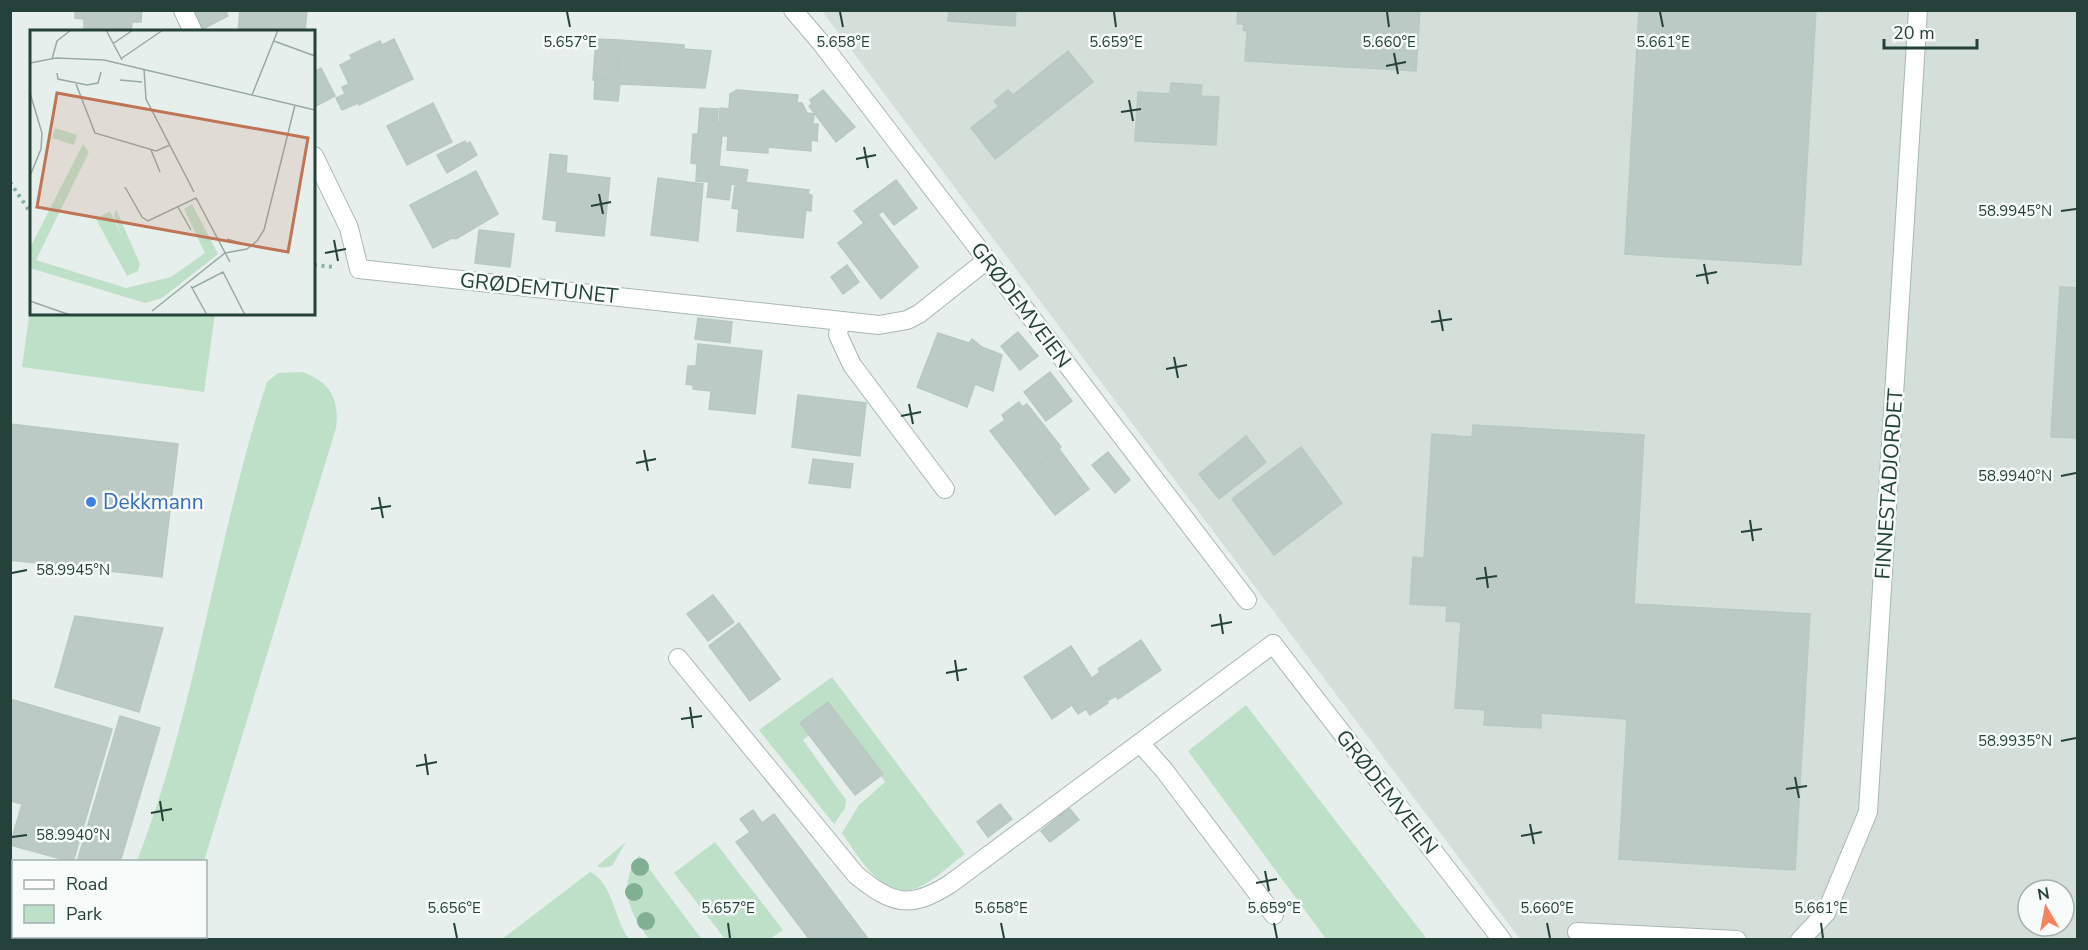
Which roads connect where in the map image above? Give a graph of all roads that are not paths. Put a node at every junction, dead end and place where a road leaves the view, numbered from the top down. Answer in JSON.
{"nodes":[{"id":1,"x":183,"y":10,"type":"edge"},
{"id":2,"x":793,"y":10,"type":"edge"},
{"id":3,"x":1918,"y":10,"type":"edge"},
{"id":4,"x":192,"y":30,"type":"edge"},
{"id":5,"x":315,"y":158,"type":"edge"},
{"id":6,"x":987,"y":260,"type":"junction"},
{"id":7,"x":840,"y":321,"type":"junction"},
{"id":8,"x":945,"y":489,"type":"dead end"},
{"id":9,"x":1247,"y":600,"type":"dead end"},
{"id":10,"x":678,"y":658,"type":"dead end"},
{"id":11,"x":1140,"y":743,"type":"junction"},
{"id":12,"x":1274,"y":915,"type":"dead end"},
{"id":13,"x":1577,"y":932,"type":"dead end"},
{"id":14,"x":1502,"y":939,"type":"edge"},
{"id":15,"x":1737,"y":939,"type":"edge"},
{"id":16,"x":1800,"y":939,"type":"edge"}],
"edges":[{"from":1,"to":4,"type":"street"},
{"from":2,"to":6,"type":"street","name":"GRØDEMVEIEN"},
{"from":3,"to":16,"type":"street","name":"FINNESTADJORDET"},
{"from":5,"to":7,"type":"street","name":"GRØDEMTUNET"},
{"from":6,"to":7,"type":"street","name":"GRØDEMTUNET"},
{"from":6,"to":9,"type":"street","name":"GRØDEMVEIEN"},
{"from":7,"to":8,"type":"street"},
{"from":10,"to":11,"type":"street"},
{"from":11,"to":12,"type":"street"},
{"from":11,"to":14,"type":"street","name":"GRØDEMVEIEN"},
{"from":13,"to":15,"type":"street"}]}
